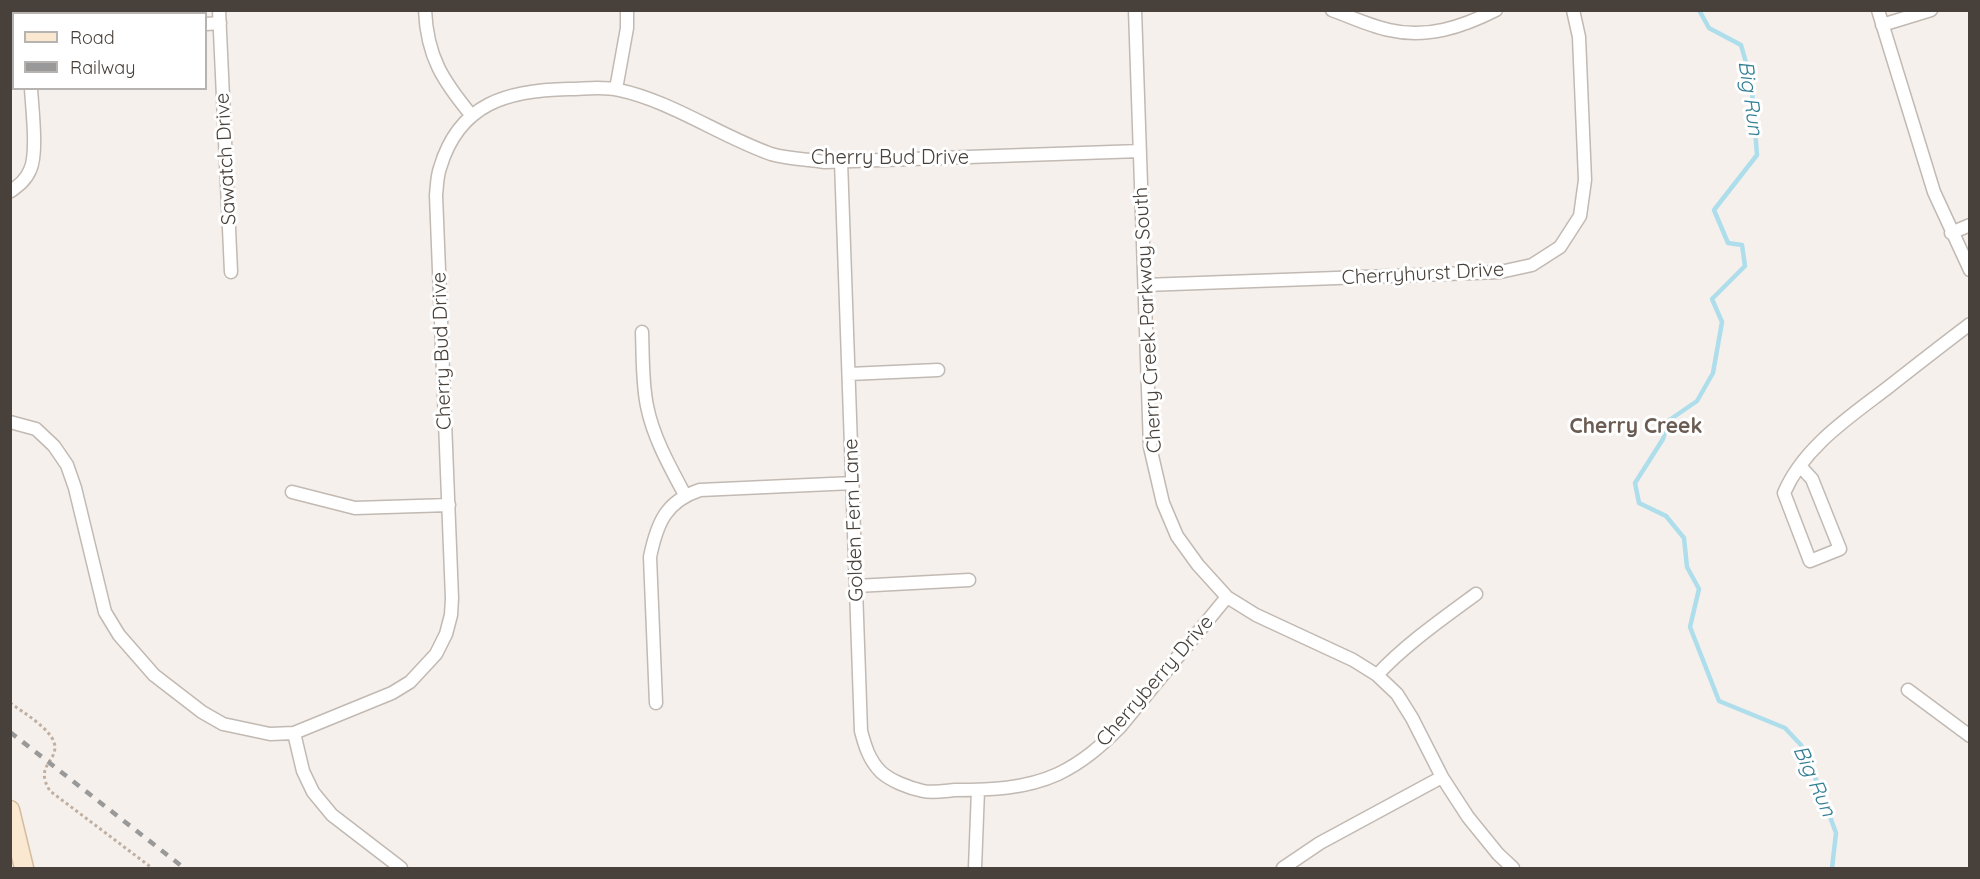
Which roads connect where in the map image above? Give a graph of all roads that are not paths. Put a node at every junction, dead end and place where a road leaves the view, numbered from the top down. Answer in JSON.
{"nodes":[{"id":1,"x":425,"y":10,"type":"edge"},
{"id":2,"x":627,"y":10,"type":"edge"},
{"id":3,"x":1135,"y":10,"type":"edge"},
{"id":4,"x":1332,"y":10,"type":"edge"},
{"id":5,"x":1496,"y":10,"type":"edge"},
{"id":6,"x":1573,"y":10,"type":"edge"},
{"id":7,"x":1878,"y":10,"type":"edge"},
{"id":8,"x":1931,"y":10,"type":"edge"},
{"id":9,"x":219,"y":16,"type":"edge"},
{"id":10,"x":1882,"y":25,"type":"junction"},
{"id":11,"x":616,"y":89,"type":"junction"},
{"id":12,"x":31,"y":90,"type":"edge"},
{"id":13,"x":472,"y":116,"type":"junction"},
{"id":14,"x":1140,"y":151,"type":"junction"},
{"id":15,"x":841,"y":161,"type":"junction"},
{"id":16,"x":11,"y":191,"type":"edge"},
{"id":17,"x":1970,"y":225,"type":"edge"},
{"id":18,"x":1951,"y":233,"type":"junction"},
{"id":19,"x":1970,"y":270,"type":"edge"},
{"id":20,"x":231,"y":272,"type":"dead end"},
{"id":21,"x":1145,"y":285,"type":"junction"},
{"id":22,"x":1970,"y":324,"type":"edge"},
{"id":23,"x":642,"y":332,"type":"dead end"},
{"id":24,"x":939,"y":370,"type":"dead end"},
{"id":25,"x":849,"y":374,"type":"junction"},
{"id":26,"x":10,"y":422,"type":"edge"},
{"id":27,"x":1800,"y":466,"type":"junction"},
{"id":28,"x":853,"y":483,"type":"junction"},
{"id":29,"x":292,"y":492,"type":"dead end"},
{"id":30,"x":686,"y":495,"type":"junction"},
{"id":31,"x":449,"y":505,"type":"junction"},
{"id":32,"x":969,"y":580,"type":"dead end"},
{"id":33,"x":856,"y":586,"type":"junction"},
{"id":34,"x":1476,"y":594,"type":"dead end"},
{"id":35,"x":1227,"y":597,"type":"junction"},
{"id":36,"x":1377,"y":675,"type":"junction"},
{"id":37,"x":1908,"y":690,"type":"dead end"},
{"id":38,"x":656,"y":703,"type":"dead end"},
{"id":39,"x":294,"y":733,"type":"junction"},
{"id":40,"x":1970,"y":736,"type":"edge"},
{"id":41,"x":1443,"y":777,"type":"junction"},
{"id":42,"x":978,"y":790,"type":"junction"},
{"id":43,"x":10,"y":810,"type":"edge"},
{"id":44,"x":24,"y":868,"type":"edge"},
{"id":45,"x":401,"y":868,"type":"edge"},
{"id":46,"x":975,"y":868,"type":"edge"},
{"id":47,"x":1283,"y":868,"type":"edge"},
{"id":48,"x":1513,"y":868,"type":"edge"}],
"edges":[{"from":1,"to":13,"type":"street"},
{"from":2,"to":11,"type":"street"},
{"from":3,"to":14,"type":"street","name":"Cherry Creek Parkway South"},
{"from":4,"to":5,"type":"street"},
{"from":6,"to":21,"type":"street","name":"Cherryhurst Drive"},
{"from":7,"to":10,"type":"street"},
{"from":8,"to":10,"type":"street"},
{"from":9,"to":20,"type":"street","name":"Sawatch Drive"},
{"from":10,"to":18,"type":"street"},
{"from":11,"to":13,"type":"street","name":"Cherry Bud Drive"},
{"from":11,"to":15,"type":"street","name":"Cherry Bud Drive"},
{"from":12,"to":16,"type":"street"},
{"from":13,"to":31,"type":"street","name":"Cherry Bud Drive"},
{"from":14,"to":15,"type":"street","name":"Cherry Bud Drive"},
{"from":14,"to":21,"type":"street","name":"Cherry Creek Parkway South"},
{"from":15,"to":25,"type":"street","name":"Golden Fern Lane"},
{"from":17,"to":18,"type":"street"},
{"from":18,"to":19,"type":"street"},
{"from":21,"to":35,"type":"street","name":"Cherry Creek Parkway South"},
{"from":22,"to":27,"type":"street"},
{"from":23,"to":30,"type":"street"},
{"from":24,"to":25,"type":"street"},
{"from":25,"to":28,"type":"street","name":"Golden Fern Lane"},
{"from":26,"to":39,"type":"street","name":"Cherry Bud Drive"},
{"from":27,"to":27,"type":"street"},
{"from":28,"to":30,"type":"street"},
{"from":28,"to":33,"type":"street","name":"Golden Fern Lane"},
{"from":29,"to":31,"type":"street"},
{"from":30,"to":38,"type":"street"},
{"from":31,"to":39,"type":"street","name":"Cherry Bud Drive"},
{"from":32,"to":33,"type":"street"},
{"from":33,"to":42,"type":"street","name":"Golden Fern Lane"},
{"from":34,"to":36,"type":"street"},
{"from":35,"to":36,"type":"street","name":"Cherry Creek Parkway South"},
{"from":35,"to":42,"type":"street","name":"Cherryberry Drive"},
{"from":36,"to":41,"type":"street","name":"Cherry Creek Parkway South"},
{"from":37,"to":40,"type":"street"},
{"from":39,"to":45,"type":"street"},
{"from":41,"to":47,"type":"street"},
{"from":41,"to":48,"type":"street","name":"Cherry Creek Parkway South"},
{"from":42,"to":46,"type":"street"},
{"from":43,"to":44,"type":"main road"}]}
